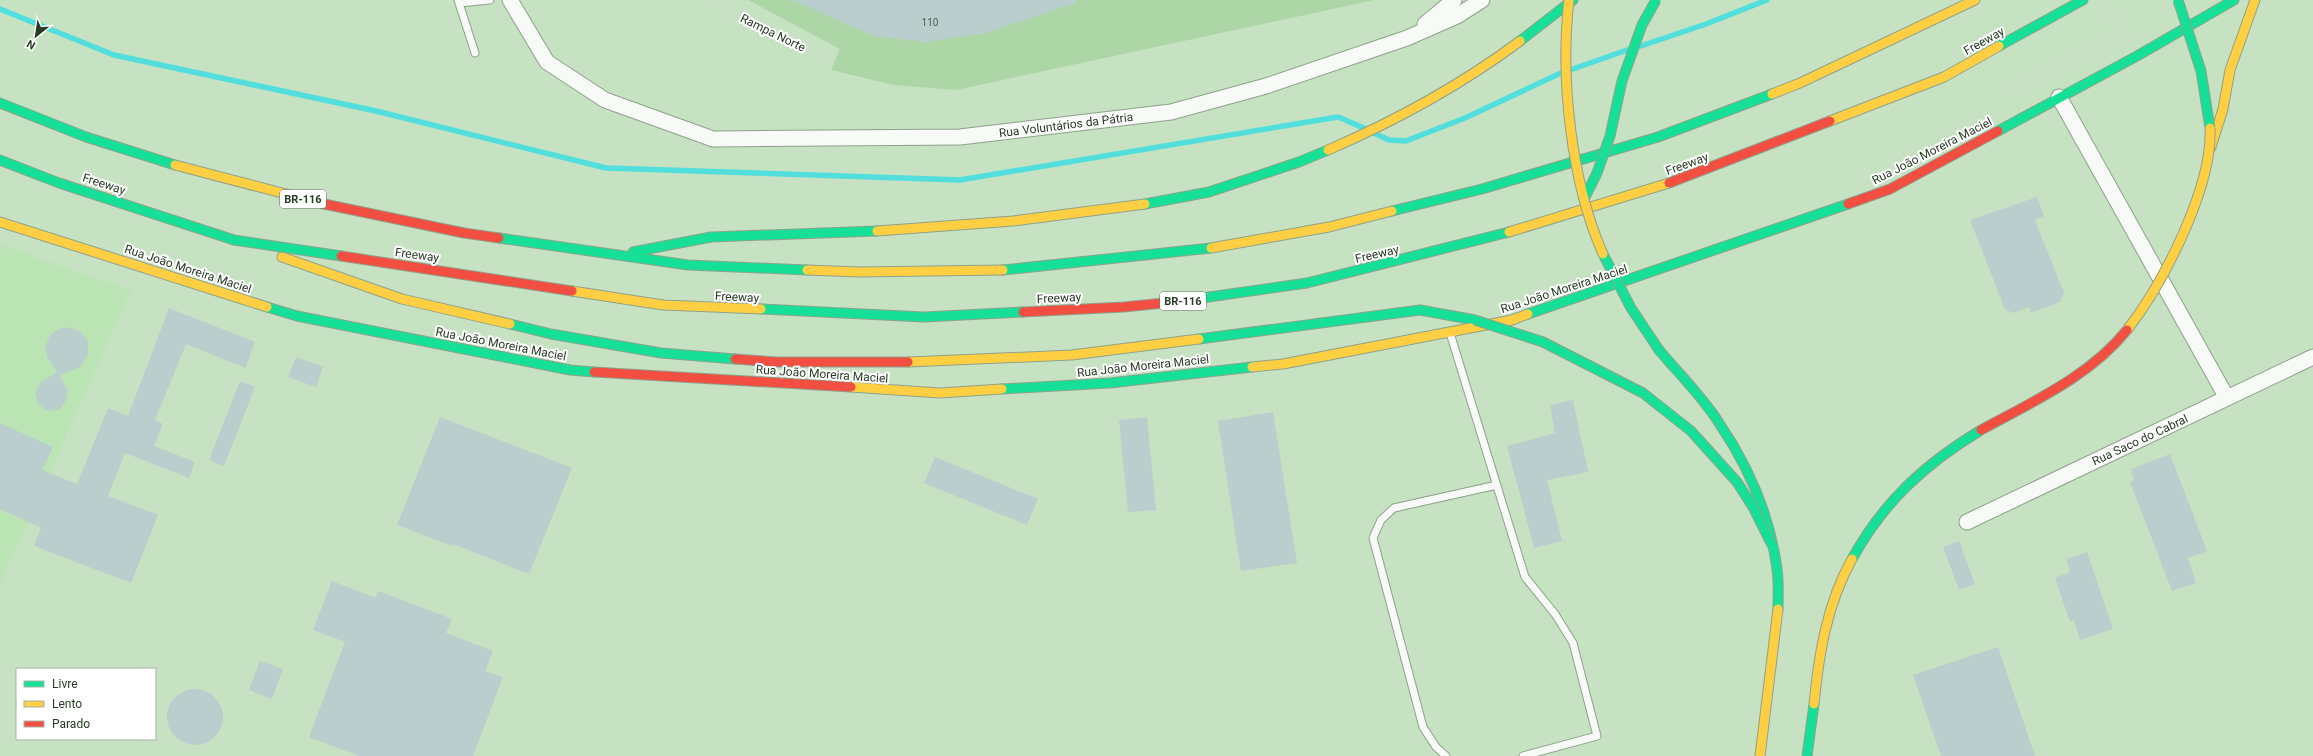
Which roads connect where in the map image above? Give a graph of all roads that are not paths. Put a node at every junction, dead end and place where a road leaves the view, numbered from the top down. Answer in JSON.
{"nodes":[{"id":1,"x":490,"y":0,"type":"edge"},
{"id":2,"x":510,"y":0,"type":"edge"},
{"id":3,"x":1454,"y":0,"type":"edge"},
{"id":4,"x":1482,"y":0,"type":"edge"},
{"id":5,"x":1569,"y":0,"type":"edge"},
{"id":6,"x":1573,"y":0,"type":"edge"},
{"id":7,"x":1656,"y":0,"type":"edge"},
{"id":8,"x":1975,"y":0,"type":"edge"},
{"id":9,"x":2083,"y":0,"type":"edge"},
{"id":10,"x":2178,"y":0,"type":"edge"},
{"id":11,"x":2234,"y":0,"type":"edge"},
{"id":12,"x":2255,"y":0,"type":"edge"},
{"id":13,"x":459,"y":1,"type":"edge"},
{"id":14,"x":1407,"y":38,"type":"junction"},
{"id":15,"x":475,"y":53,"type":"dead end"},
{"id":16,"x":2059,"y":98,"type":"junction"},
{"id":17,"x":0,"y":103,"type":"edge"},
{"id":18,"x":2211,"y":147,"type":"junction"},
{"id":19,"x":0,"y":160,"type":"edge"},
{"id":20,"x":1584,"y":199,"type":"junction"},
{"id":21,"x":0,"y":222,"type":"edge"},
{"id":22,"x":234,"y":240,"type":"junction"},
{"id":23,"x":616,"y":255,"type":"junction"},
{"id":24,"x":1449,"y":331,"type":"junction"},
{"id":25,"x":2313,"y":357,"type":"edge"},
{"id":26,"x":2227,"y":398,"type":"junction"},
{"id":27,"x":1497,"y":485,"type":"junction"},
{"id":28,"x":1967,"y":522,"type":"dead end"},
{"id":29,"x":1772,"y":545,"type":"junction"},
{"id":30,"x":1446,"y":756,"type":"edge"},
{"id":31,"x":1523,"y":756,"type":"edge"},
{"id":32,"x":1760,"y":756,"type":"edge"},
{"id":33,"x":1807,"y":756,"type":"edge"}],
"edges":[{"from":1,"to":13,"type":"lane"},
{"from":2,"to":14,"type":"street","name":"Rua Voluntários da Pátria"},
{"from":3,"to":14,"type":"street","name":"Rua Voluntários da Pátria"},
{"from":4,"to":14,"type":"street","name":"Rua Voluntários da Pátria"},
{"from":5,"to":20,"type":"main road","bridge":true},
{"from":6,"to":23,"type":"main road"},
{"from":7,"to":20,"type":"main road","bridge":true},
{"from":8,"to":23,"type":"main road","number":"BR-116"},
{"from":9,"to":22,"type":"main road","name":"Freeway","number":"BR-116"},
{"from":10,"to":18,"type":"main road","bridge":true},
{"from":11,"to":16,"type":"main road","name":"Rua João Moreira Maciel"},
{"from":12,"to":18,"type":"main road"},
{"from":13,"to":15,"type":"lane"},
{"from":16,"to":24,"type":"main road","name":"Rua João Moreira Maciel"},
{"from":16,"to":26,"type":"street"},
{"from":17,"to":23,"type":"main road","number":"BR-116"},
{"from":18,"to":33,"type":"main road","bridge":true},
{"from":19,"to":22,"type":"main road","name":"Freeway","number":"BR-116"},
{"from":20,"to":29,"type":"main road","bridge":true},
{"from":21,"to":24,"type":"main road","name":"Rua João Moreira Maciel"},
{"from":22,"to":29,"type":"main road","bridge":true},
{"from":24,"to":27,"type":"lane"},
{"from":25,"to":26,"type":"street","name":"Rua Saco do Cabral"},
{"from":26,"to":28,"type":"street","name":"Rua Saco do Cabral"},
{"from":27,"to":30,"type":"lane"},
{"from":27,"to":31,"type":"lane"},
{"from":29,"to":32,"type":"main road"}]}
